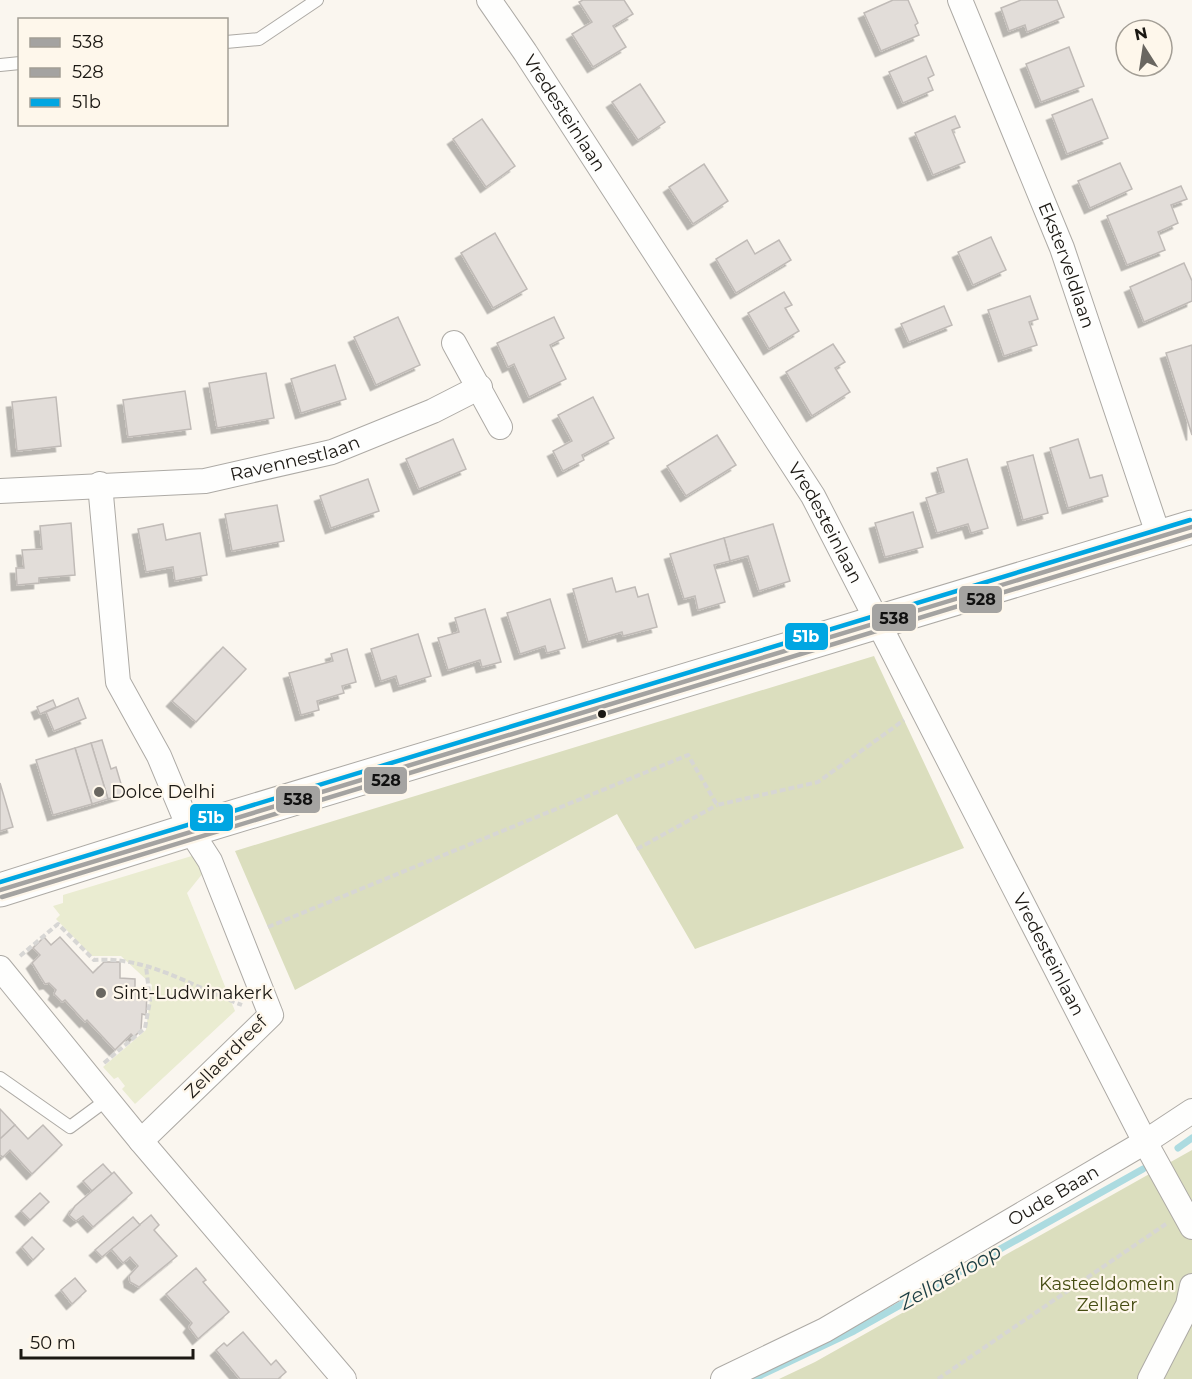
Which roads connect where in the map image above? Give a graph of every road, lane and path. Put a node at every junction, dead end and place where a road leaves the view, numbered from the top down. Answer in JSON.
{"nodes":[{"id":1,"x":317,"y":0,"type":"edge"},
{"id":2,"x":489,"y":0,"type":"edge"},
{"id":3,"x":960,"y":0,"type":"edge"},
{"id":4,"x":228,"y":42,"type":"edge"},
{"id":5,"x":18,"y":63,"type":"edge"},
{"id":6,"x":0,"y":65,"type":"edge"},
{"id":7,"x":454,"y":343,"type":"dead end"},
{"id":8,"x":480,"y":387,"type":"junction"},
{"id":9,"x":500,"y":427,"type":"dead end"},
{"id":10,"x":100,"y":484,"type":"junction"},
{"id":11,"x":0,"y":491,"type":"edge"},
{"id":12,"x":1192,"y":527,"type":"edge"},
{"id":13,"x":1159,"y":537,"type":"junction"},
{"id":14,"x":878,"y":623,"type":"junction"},
{"id":15,"x":921,"y":707,"type":"junction"},
{"id":16,"x":717,"y":805,"type":"junction"},
{"id":17,"x":190,"y":830,"type":"junction"},
{"id":18,"x":638,"y":849,"type":"dead end"},
{"id":19,"x":0,"y":890,"type":"edge"},
{"id":20,"x":268,"y":927,"type":"dead end"},
{"id":21,"x":146,"y":966,"type":"junction"},
{"id":22,"x":1,"y":969,"type":"edge"},
{"id":23,"x":270,"y":1015,"type":"junction"},
{"id":24,"x":89,"y":1076,"type":"junction"},
{"id":25,"x":0,"y":1078,"type":"edge"},
{"id":26,"x":108,"y":1099,"type":"junction"},
{"id":27,"x":1192,"y":1111,"type":"edge"},
{"id":28,"x":141,"y":1141,"type":"junction"},
{"id":29,"x":1145,"y":1142,"type":"junction"},
{"id":30,"x":1188,"y":1220,"type":"edge"},
{"id":31,"x":1192,"y":1286,"type":"edge"},
{"id":32,"x":344,"y":1379,"type":"edge"},
{"id":33,"x":723,"y":1379,"type":"edge"},
{"id":34,"x":938,"y":1379,"type":"edge"},
{"id":35,"x":1150,"y":1379,"type":"edge"}],
"edges":[{"from":1,"to":4,"type":"lane"},
{"from":2,"to":14,"type":"street","name":"Vredesteinlaan"},
{"from":3,"to":13,"type":"street","name":"Eksterveldlaan"},
{"from":5,"to":6,"type":"lane"},
{"from":7,"to":8,"type":"street"},
{"from":8,"to":9,"type":"street"},
{"from":8,"to":10,"type":"street","name":"Ravennestlaan"},
{"from":10,"to":11,"type":"street","name":"Ravennestlaan"},
{"from":10,"to":17,"type":"street"},
{"from":12,"to":13,"type":"main road"},
{"from":13,"to":14,"type":"main road"},
{"from":14,"to":15,"type":"street","name":"Vredesteinlaan"},
{"from":14,"to":17,"type":"main road"},
{"from":15,"to":16,"type":"path"},
{"from":15,"to":29,"type":"street","name":"Vredesteinlaan"},
{"from":16,"to":18,"type":"path"},
{"from":16,"to":20,"type":"path"},
{"from":17,"to":19,"type":"main road"},
{"from":17,"to":23,"type":"street","name":"Zellaerdreef"},
{"from":21,"to":22,"type":"path"},
{"from":21,"to":23,"type":"path"},
{"from":21,"to":24,"type":"path"},
{"from":22,"to":24,"type":"street"},
{"from":23,"to":28,"type":"street","name":"Zellaerdreef"},
{"from":24,"to":26,"type":"street"},
{"from":25,"to":26,"type":"lane"},
{"from":26,"to":28,"type":"street"},
{"from":27,"to":29,"type":"street","name":"Oude Baan"},
{"from":28,"to":32,"type":"street"},
{"from":29,"to":30,"type":"street","name":"Vredesteinlaan"},
{"from":29,"to":33,"type":"street","name":"Oude Baan"},
{"from":30,"to":34,"type":"path"},
{"from":31,"to":35,"type":"street"}]}
